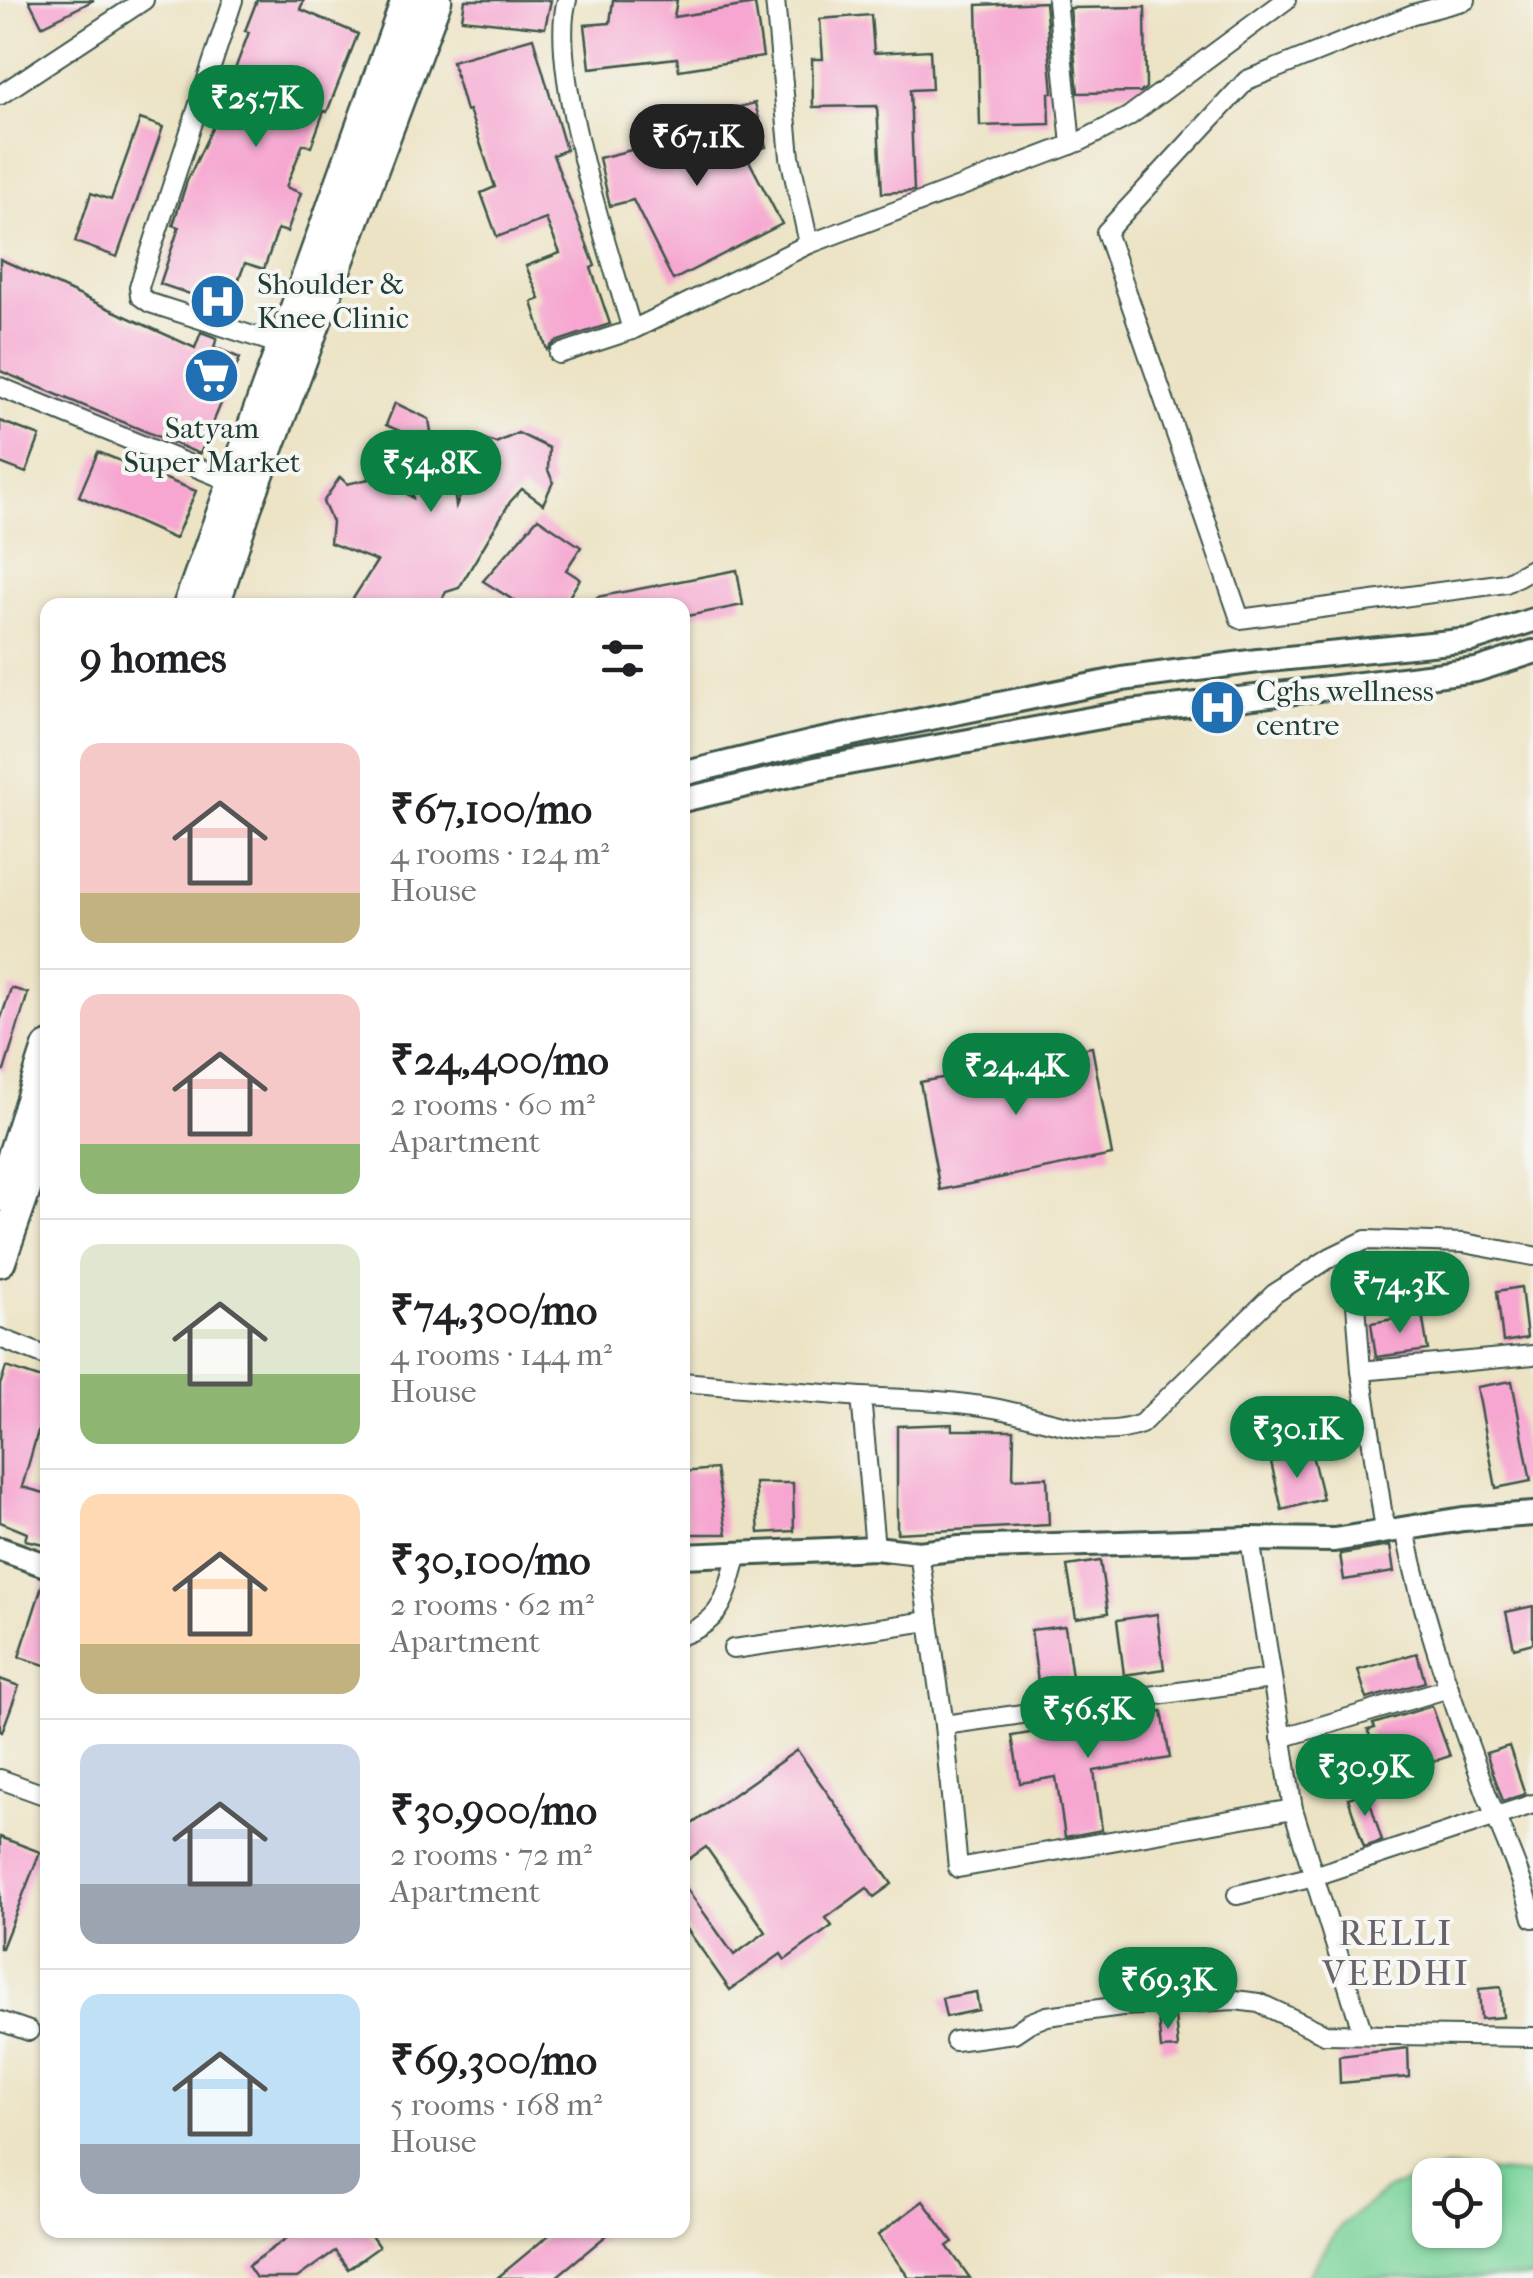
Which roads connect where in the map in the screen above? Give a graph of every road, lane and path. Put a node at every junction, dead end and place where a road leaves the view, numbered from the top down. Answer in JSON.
{"nodes":[{"id":1,"x":143,"y":0,"type":"edge"},
{"id":2,"x":234,"y":0,"type":"edge"},
{"id":3,"x":407,"y":0,"type":"edge"},
{"id":4,"x":436,"y":0,"type":"edge"},
{"id":5,"x":567,"y":0,"type":"edge"},
{"id":6,"x":775,"y":0,"type":"edge"},
{"id":7,"x":1056,"y":0,"type":"edge"},
{"id":8,"x":1286,"y":0,"type":"edge"},
{"id":9,"x":1466,"y":0,"type":"edge"},
{"id":10,"x":0,"y":95,"type":"edge"},
{"id":11,"x":1071,"y":145,"type":"junction"},
{"id":12,"x":809,"y":244,"type":"junction"},
{"id":13,"x":632,"y":330,"type":"junction"},
{"id":14,"x":281,"y":346,"type":"junction"},
{"id":15,"x":558,"y":354,"type":"dead end"},
{"id":16,"x":0,"y":387,"type":"edge"},
{"id":17,"x":232,"y":482,"type":"junction"},
{"id":18,"x":1533,"y":568,"type":"edge"},
{"id":19,"x":191,"y":598,"type":"edge"},
{"id":20,"x":216,"y":598,"type":"edge"},
{"id":21,"x":1533,"y":620,"type":"edge"},
{"id":22,"x":1533,"y":652,"type":"edge"},
{"id":23,"x":690,"y":772,"type":"edge"},
{"id":24,"x":690,"y":798,"type":"edge"},
{"id":25,"x":40,"y":1073,"type":"edge"},
{"id":26,"x":40,"y":1146,"type":"edge"},
{"id":27,"x":0,"y":1196,"type":"edge"},
{"id":28,"x":1533,"y":1256,"type":"edge"},
{"id":29,"x":0,"y":1261,"type":"edge"},
{"id":30,"x":1354,"y":1276,"type":"dead end"},
{"id":31,"x":0,"y":1338,"type":"edge"},
{"id":32,"x":40,"y":1354,"type":"edge"},
{"id":33,"x":1533,"y":1355,"type":"edge"},
{"id":34,"x":1361,"y":1371,"type":"junction"},
{"id":35,"x":690,"y":1383,"type":"edge"},
{"id":36,"x":861,"y":1396,"type":"junction"},
{"id":37,"x":1533,"y":1514,"type":"edge"},
{"id":38,"x":1395,"y":1530,"type":"junction"},
{"id":39,"x":1250,"y":1539,"type":"junction"},
{"id":40,"x":874,"y":1548,"type":"junction"},
{"id":41,"x":0,"y":1549,"type":"edge"},
{"id":42,"x":920,"y":1553,"type":"junction"},
{"id":43,"x":738,"y":1554,"type":"junction"},
{"id":44,"x":690,"y":1556,"type":"edge"},
{"id":45,"x":40,"y":1563,"type":"edge"},
{"id":46,"x":929,"y":1622,"type":"junction"},
{"id":47,"x":690,"y":1632,"type":"edge"},
{"id":48,"x":732,"y":1648,"type":"dead end"},
{"id":49,"x":1271,"y":1679,"type":"junction"},
{"id":50,"x":1449,"y":1688,"type":"junction"},
{"id":51,"x":944,"y":1725,"type":"junction"},
{"id":52,"x":1281,"y":1738,"type":"junction"},
{"id":53,"x":0,"y":1779,"type":"edge"},
{"id":54,"x":40,"y":1794,"type":"edge"},
{"id":55,"x":1533,"y":1804,"type":"edge"},
{"id":56,"x":1293,"y":1809,"type":"junction"},
{"id":57,"x":1497,"y":1817,"type":"junction"},
{"id":58,"x":1314,"y":1876,"type":"junction"},
{"id":59,"x":1237,"y":1895,"type":"dead end"},
{"id":60,"x":1533,"y":1918,"type":"edge"},
{"id":61,"x":0,"y":2021,"type":"edge"},
{"id":62,"x":29,"y":2031,"type":"dead end"},
{"id":63,"x":1363,"y":2034,"type":"junction"},
{"id":64,"x":1533,"y":2037,"type":"edge"},
{"id":65,"x":955,"y":2041,"type":"dead end"}],
"edges":[{"from":1,"to":10,"type":"street"},
{"from":2,"to":14,"type":"street"},
{"from":3,"to":14,"type":"main road"},
{"from":4,"to":20,"type":"main road"},
{"from":5,"to":13,"type":"street"},
{"from":6,"to":12,"type":"street"},
{"from":7,"to":11,"type":"street"},
{"from":8,"to":11,"type":"street"},
{"from":9,"to":18,"type":"street"},
{"from":11,"to":12,"type":"street"},
{"from":12,"to":13,"type":"street"},
{"from":13,"to":15,"type":"street"},
{"from":14,"to":17,"type":"main road"},
{"from":16,"to":17,"type":"street"},
{"from":17,"to":19,"type":"main road"},
{"from":21,"to":23,"type":"street"},
{"from":22,"to":24,"type":"street"},
{"from":25,"to":27,"type":"main road"},
{"from":26,"to":29,"type":"main road"},
{"from":28,"to":36,"type":"street"},
{"from":30,"to":34,"type":"street"},
{"from":31,"to":32,"type":"street"},
{"from":33,"to":34,"type":"street"},
{"from":34,"to":38,"type":"street"},
{"from":35,"to":36,"type":"street"},
{"from":36,"to":40,"type":"street"},
{"from":37,"to":38,"type":"street"},
{"from":38,"to":39,"type":"street"},
{"from":38,"to":50,"type":"street"},
{"from":39,"to":42,"type":"street"},
{"from":39,"to":49,"type":"street"},
{"from":40,"to":42,"type":"street"},
{"from":40,"to":43,"type":"street"},
{"from":41,"to":45,"type":"street"},
{"from":42,"to":46,"type":"street"},
{"from":43,"to":44,"type":"street"},
{"from":43,"to":47,"type":"street"},
{"from":46,"to":48,"type":"street"},
{"from":46,"to":51,"type":"street"},
{"from":49,"to":51,"type":"street"},
{"from":49,"to":52,"type":"street"},
{"from":50,"to":52,"type":"street"},
{"from":50,"to":57,"type":"street"},
{"from":51,"to":56,"type":"street"},
{"from":52,"to":56,"type":"street"},
{"from":53,"to":54,"type":"street"},
{"from":55,"to":57,"type":"street"},
{"from":56,"to":58,"type":"street"},
{"from":57,"to":58,"type":"street"},
{"from":57,"to":60,"type":"street"},
{"from":58,"to":59,"type":"street"},
{"from":58,"to":63,"type":"street"},
{"from":61,"to":62,"type":"street"},
{"from":63,"to":64,"type":"street"},
{"from":63,"to":65,"type":"street"}]}
